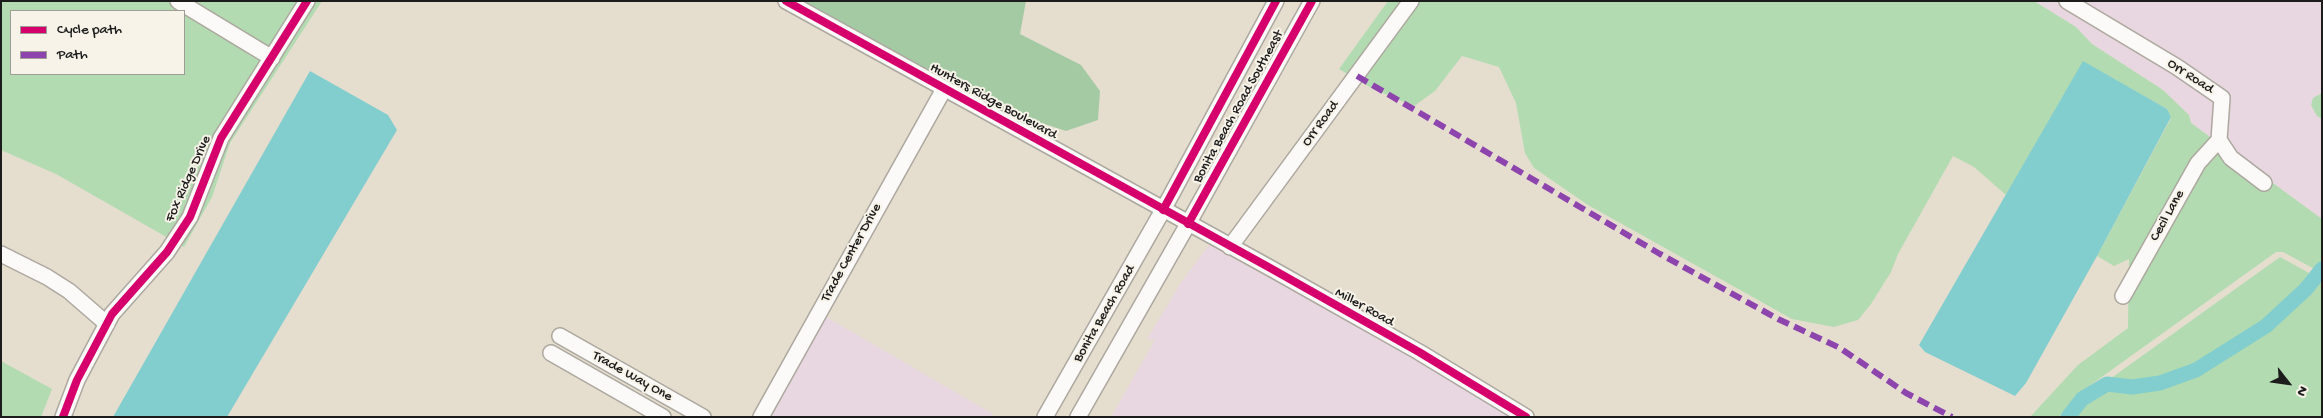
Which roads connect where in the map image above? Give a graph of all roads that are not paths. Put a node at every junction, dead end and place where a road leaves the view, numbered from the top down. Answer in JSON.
{"nodes":[{"id":1,"x":178,"y":1,"type":"edge"},
{"id":2,"x":307,"y":1,"type":"edge"},
{"id":3,"x":786,"y":1,"type":"edge"},
{"id":4,"x":1276,"y":1,"type":"edge"},
{"id":5,"x":1312,"y":1,"type":"edge"},
{"id":6,"x":1411,"y":1,"type":"edge"},
{"id":7,"x":2067,"y":1,"type":"edge"},
{"id":8,"x":272,"y":58,"type":"junction"},
{"id":9,"x":944,"y":89,"type":"junction"},
{"id":10,"x":2219,"y":140,"type":"junction"},
{"id":11,"x":2264,"y":183,"type":"dead end"},
{"id":12,"x":1163,"y":210,"type":"junction"},
{"id":13,"x":1188,"y":224,"type":"junction"},
{"id":14,"x":1230,"y":247,"type":"junction"},
{"id":15,"x":1,"y":254,"type":"edge"},
{"id":16,"x":2123,"y":296,"type":"dead end"},
{"id":17,"x":107,"y":324,"type":"junction"},
{"id":18,"x":560,"y":336,"type":"dead end"},
{"id":19,"x":551,"y":353,"type":"dead end"},
{"id":20,"x":64,"y":417,"type":"edge"},
{"id":21,"x":663,"y":417,"type":"edge"},
{"id":22,"x":703,"y":417,"type":"edge"},
{"id":23,"x":760,"y":417,"type":"edge"},
{"id":24,"x":1045,"y":417,"type":"edge"},
{"id":25,"x":1078,"y":417,"type":"edge"},
{"id":26,"x":1526,"y":417,"type":"edge"}],
"edges":[{"from":1,"to":8,"type":"street"},
{"from":2,"to":8,"type":"street","name":"Fox Ridge Drive"},
{"from":3,"to":9,"type":"street","name":"Hunters Ridge Boulevard"},
{"from":4,"to":12,"type":"street","name":"Bonita Beach Road Southeast"},
{"from":5,"to":13,"type":"street","name":"Bonita Beach Road Southeast"},
{"from":6,"to":14,"type":"street","name":"Orr Road"},
{"from":7,"to":10,"type":"street","name":"Orr Road"},
{"from":8,"to":17,"type":"street","name":"Fox Ridge Drive"},
{"from":9,"to":12,"type":"street","name":"Hunters Ridge Boulevard"},
{"from":9,"to":23,"type":"street","name":"Trade Center Drive"},
{"from":10,"to":11,"type":"street"},
{"from":10,"to":16,"type":"street","name":"Cecil Lane"},
{"from":12,"to":13,"type":"street","name":"Hunters Ridge Boulevard"},
{"from":12,"to":24,"type":"street","name":"Bonita Beach Road"},
{"from":13,"to":14,"type":"street","name":"Miller Road"},
{"from":13,"to":25,"type":"street","name":"Bonita Beach Road"},
{"from":14,"to":26,"type":"street","name":"Miller Road"},
{"from":15,"to":17,"type":"street"},
{"from":17,"to":20,"type":"street","name":"Fox Ridge Drive"},
{"from":18,"to":22,"type":"street","name":"Trade Way One"},
{"from":19,"to":21,"type":"street","name":"Trade Way One"}]}
